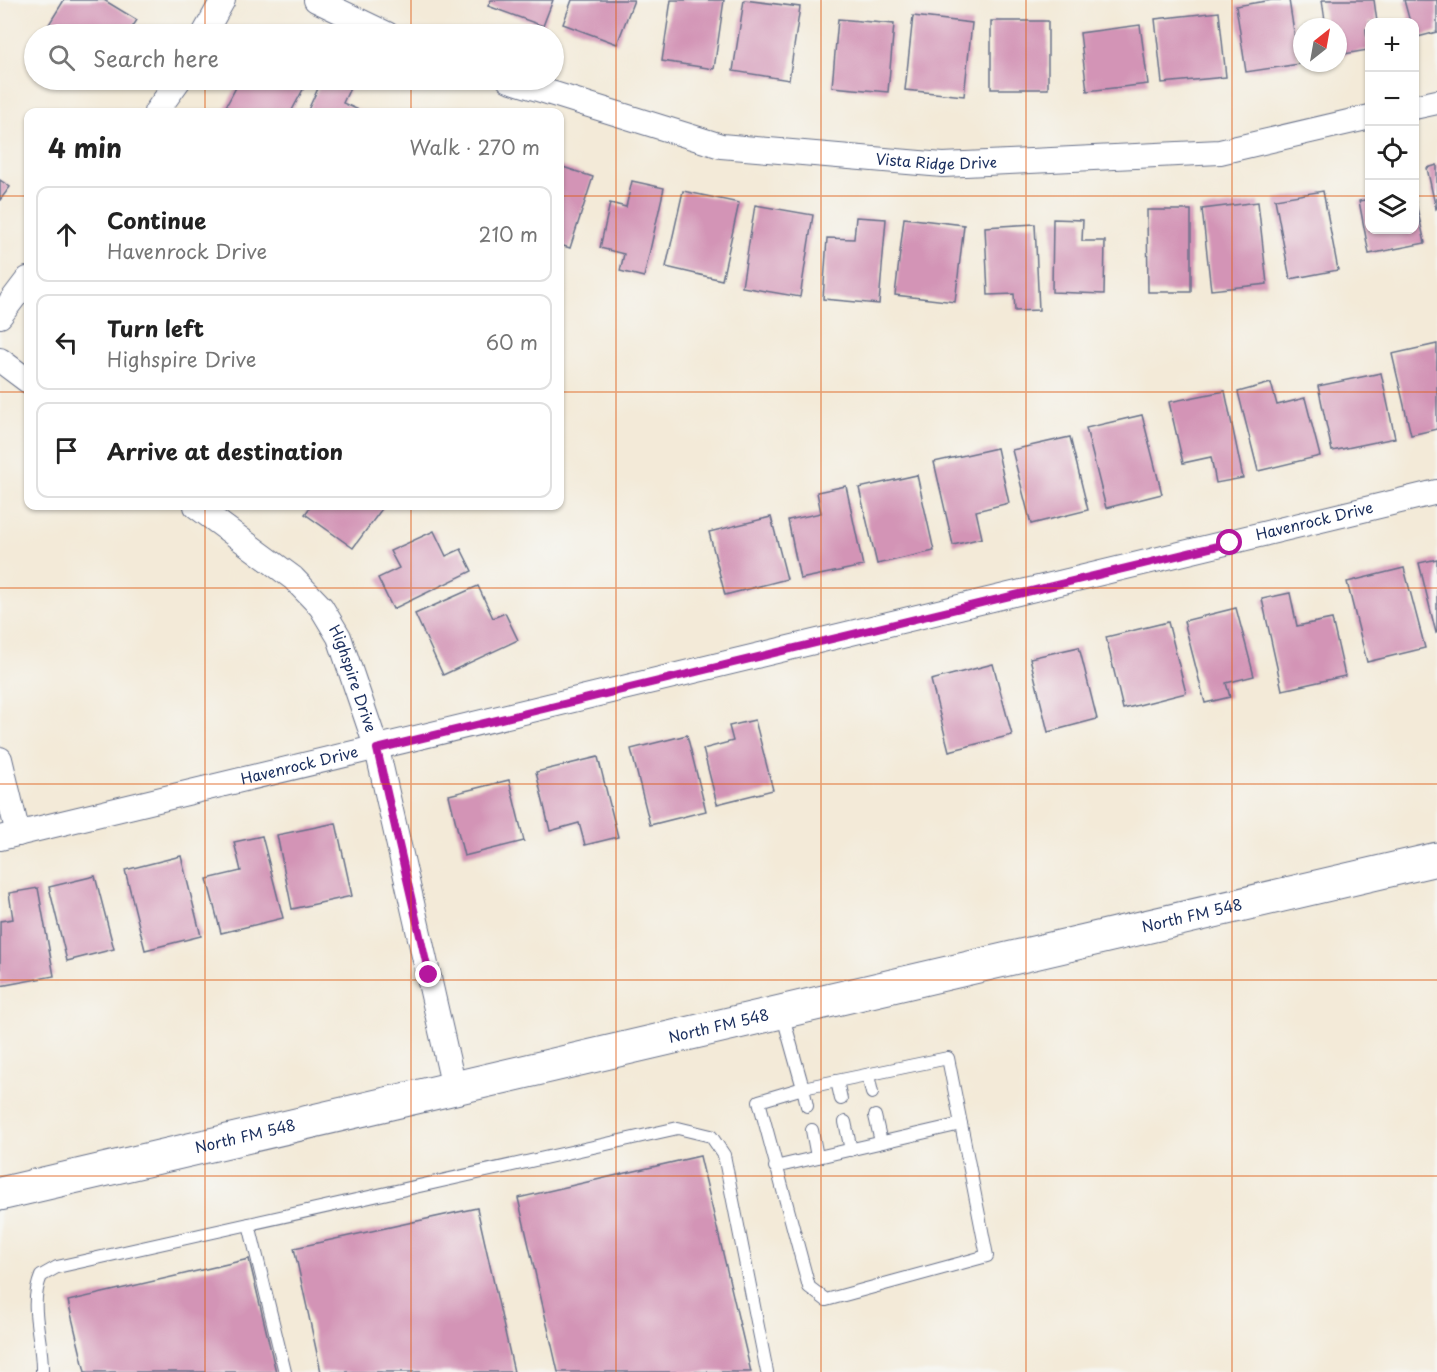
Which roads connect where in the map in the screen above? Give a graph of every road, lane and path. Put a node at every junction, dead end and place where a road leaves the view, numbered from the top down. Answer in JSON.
{"nodes":[{"id":1,"x":223,"y":0,"type":"edge"},
{"id":2,"x":316,"y":0,"type":"edge"},
{"id":3,"x":210,"y":24,"type":"edge"},
{"id":4,"x":366,"y":24,"type":"edge"},
{"id":5,"x":172,"y":90,"type":"edge"},
{"id":6,"x":541,"y":90,"type":"edge"},
{"id":7,"x":1437,"y":102,"type":"edge"},
{"id":8,"x":1419,"y":106,"type":"edge"},
{"id":9,"x":159,"y":108,"type":"edge"},
{"id":10,"x":1365,"y":118,"type":"edge"},
{"id":11,"x":24,"y":284,"type":"edge"},
{"id":12,"x":0,"y":316,"type":"edge"},
{"id":13,"x":0,"y":360,"type":"edge"},
{"id":14,"x":24,"y":378,"type":"edge"},
{"id":15,"x":1437,"y":492,"type":"edge"},
{"id":16,"x":201,"y":510,"type":"edge"},
{"id":17,"x":377,"y":749,"type":"junction"},
{"id":18,"x":0,"y":759,"type":"edge"},
{"id":19,"x":9,"y":836,"type":"edge"},
{"id":20,"x":1437,"y":859,"type":"edge"},
{"id":21,"x":782,"y":1011,"type":"junction"},
{"id":22,"x":868,"y":1075,"type":"junction"},
{"id":23,"x":837,"y":1082,"type":"junction"},
{"id":24,"x":454,"y":1088,"type":"junction"},
{"id":25,"x":803,"y":1088,"type":"junction"},
{"id":26,"x":872,"y":1093,"type":"dead end"},
{"id":27,"x":841,"y":1099,"type":"dead end"},
{"id":28,"x":807,"y":1106,"type":"dead end"},
{"id":29,"x":875,"y":1116,"type":"dead end"},
{"id":30,"x":845,"y":1122,"type":"dead end"},
{"id":31,"x":961,"y":1124,"type":"junction"},
{"id":32,"x":812,"y":1130,"type":"dead end"},
{"id":33,"x":881,"y":1142,"type":"junction"},
{"id":34,"x":851,"y":1150,"type":"junction"},
{"id":35,"x":817,"y":1157,"type":"junction"},
{"id":36,"x":776,"y":1167,"type":"junction"},
{"id":37,"x":0,"y":1194,"type":"edge"},
{"id":38,"x":249,"y":1224,"type":"junction"},
{"id":39,"x":42,"y":1372,"type":"edge"},
{"id":40,"x":285,"y":1372,"type":"edge"},
{"id":41,"x":767,"y":1372,"type":"edge"}],
"edges":[{"from":1,"to":3,"type":"street"},
{"from":2,"to":4,"type":"street"},
{"from":5,"to":9,"type":"street"},
{"from":6,"to":10,"type":"street","name":"Vista Ridge Drive"},
{"from":7,"to":8,"type":"street"},
{"from":11,"to":12,"type":"street"},
{"from":13,"to":14,"type":"street"},
{"from":15,"to":17,"type":"street","name":"Havenrock Drive"},
{"from":16,"to":17,"type":"street","name":"Highspire Drive"},
{"from":17,"to":19,"type":"street","name":"Havenrock Drive"},
{"from":17,"to":24,"type":"street","name":"Highspire Drive"},
{"from":18,"to":19,"type":"street"},
{"from":20,"to":21,"type":"main road","name":"North FM 548"},
{"from":21,"to":24,"type":"main road","name":"North FM 548"},
{"from":21,"to":25,"type":"lane"},
{"from":22,"to":23,"type":"lane"},
{"from":22,"to":26,"type":"lane"},
{"from":22,"to":31,"type":"lane"},
{"from":23,"to":25,"type":"lane"},
{"from":23,"to":27,"type":"lane"},
{"from":24,"to":37,"type":"main road","name":"North FM 548"},
{"from":25,"to":28,"type":"lane"},
{"from":25,"to":36,"type":"lane"},
{"from":29,"to":33,"type":"lane"},
{"from":30,"to":34,"type":"lane"},
{"from":31,"to":33,"type":"lane"},
{"from":31,"to":36,"type":"lane"},
{"from":32,"to":35,"type":"lane"},
{"from":33,"to":34,"type":"lane"},
{"from":34,"to":35,"type":"lane"},
{"from":35,"to":36,"type":"lane"},
{"from":38,"to":39,"type":"lane"},
{"from":38,"to":40,"type":"lane"},
{"from":38,"to":41,"type":"lane"}]}
